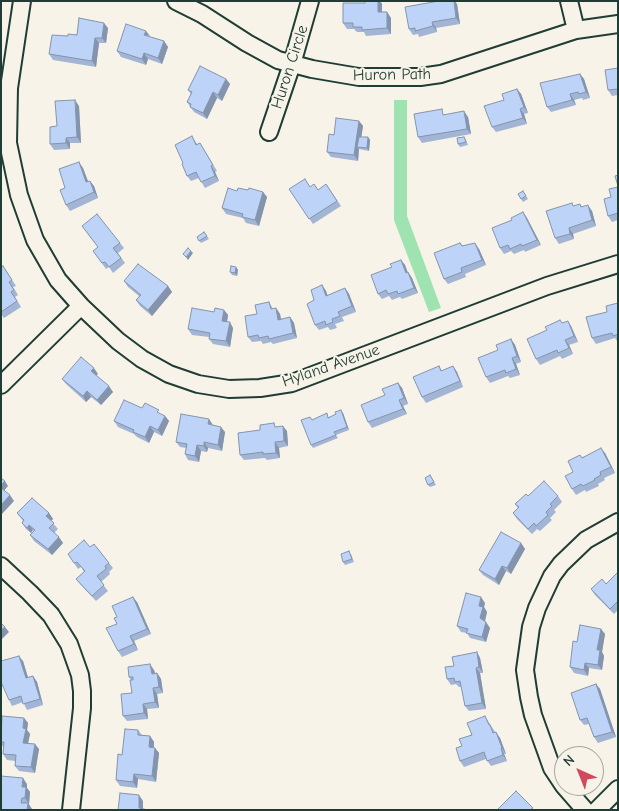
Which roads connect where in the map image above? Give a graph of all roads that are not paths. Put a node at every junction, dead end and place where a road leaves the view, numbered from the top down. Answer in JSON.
{"nodes":[{"id":1,"x":22,"y":1,"type":"edge"},
{"id":2,"x":176,"y":1,"type":"edge"},
{"id":3,"x":310,"y":1,"type":"edge"},
{"id":4,"x":569,"y":1,"type":"edge"},
{"id":5,"x":618,"y":24,"type":"edge"},
{"id":6,"x":576,"y":30,"type":"junction"},
{"id":7,"x":292,"y":64,"type":"junction"},
{"id":8,"x":269,"y":132,"type":"dead end"},
{"id":9,"x":618,"y":264,"type":"edge"},
{"id":10,"x":81,"y":306,"type":"junction"},
{"id":11,"x":1,"y":385,"type":"edge"},
{"id":12,"x":618,"y":522,"type":"edge"},
{"id":13,"x":1,"y":566,"type":"edge"},
{"id":14,"x":554,"y":771,"type":"edge"},
{"id":15,"x":618,"y":789,"type":"edge"},
{"id":16,"x":573,"y":796,"type":"edge"},
{"id":17,"x":71,"y":810,"type":"edge"},
{"id":18,"x":585,"y":810,"type":"edge"},
{"id":19,"x":597,"y":810,"type":"edge"}],
"edges":[{"from":1,"to":10,"type":"street","name":"Hyland Avenue"},
{"from":2,"to":7,"type":"street","name":"Huron Path"},
{"from":3,"to":7,"type":"street","name":"Huron Circle"},
{"from":4,"to":6,"type":"street"},
{"from":5,"to":6,"type":"street","name":"Huron Path"},
{"from":6,"to":7,"type":"street","name":"Huron Path"},
{"from":7,"to":8,"type":"street","name":"Huron Circle"},
{"from":9,"to":10,"type":"street","name":"Hyland Avenue"},
{"from":10,"to":11,"type":"street"},
{"from":12,"to":14,"type":"street"},
{"from":13,"to":17,"type":"street"},
{"from":15,"to":19,"type":"street"},
{"from":16,"to":18,"type":"street"}]}
